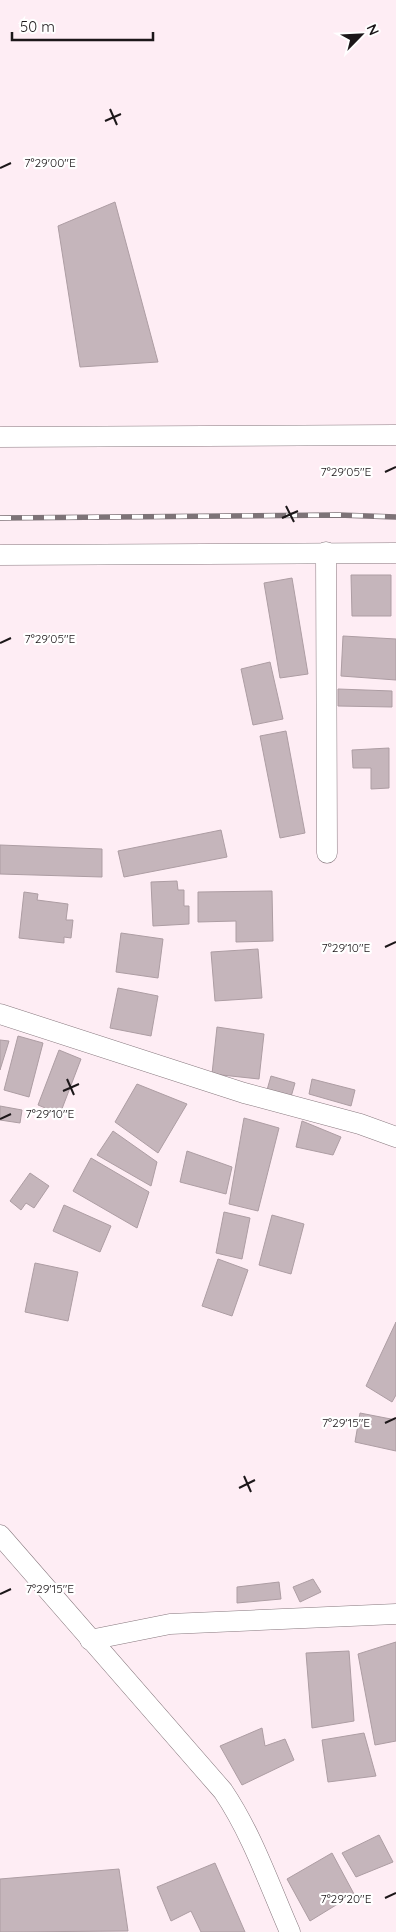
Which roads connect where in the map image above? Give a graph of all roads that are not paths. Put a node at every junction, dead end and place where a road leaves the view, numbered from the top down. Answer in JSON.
{"nodes":[{"id":1,"x":396,"y":435,"type":"edge"},
{"id":2,"x":0,"y":437,"type":"edge"},
{"id":3,"x":326,"y":552,"type":"junction"},
{"id":4,"x":396,"y":553,"type":"edge"},
{"id":5,"x":0,"y":555,"type":"edge"},
{"id":6,"x":327,"y":853,"type":"dead end"},
{"id":7,"x":0,"y":1014,"type":"edge"},
{"id":8,"x":396,"y":1137,"type":"edge"},
{"id":9,"x":0,"y":1535,"type":"edge"},
{"id":10,"x":396,"y":1614,"type":"edge"},
{"id":11,"x":90,"y":1640,"type":"junction"},
{"id":12,"x":290,"y":1932,"type":"edge"}],
"edges":[{"from":1,"to":2,"type":"street"},
{"from":3,"to":4,"type":"street"},
{"from":3,"to":5,"type":"street"},
{"from":3,"to":6,"type":"street"},
{"from":7,"to":8,"type":"street"},
{"from":9,"to":11,"type":"street"},
{"from":10,"to":11,"type":"street"},
{"from":11,"to":12,"type":"street"}]}
